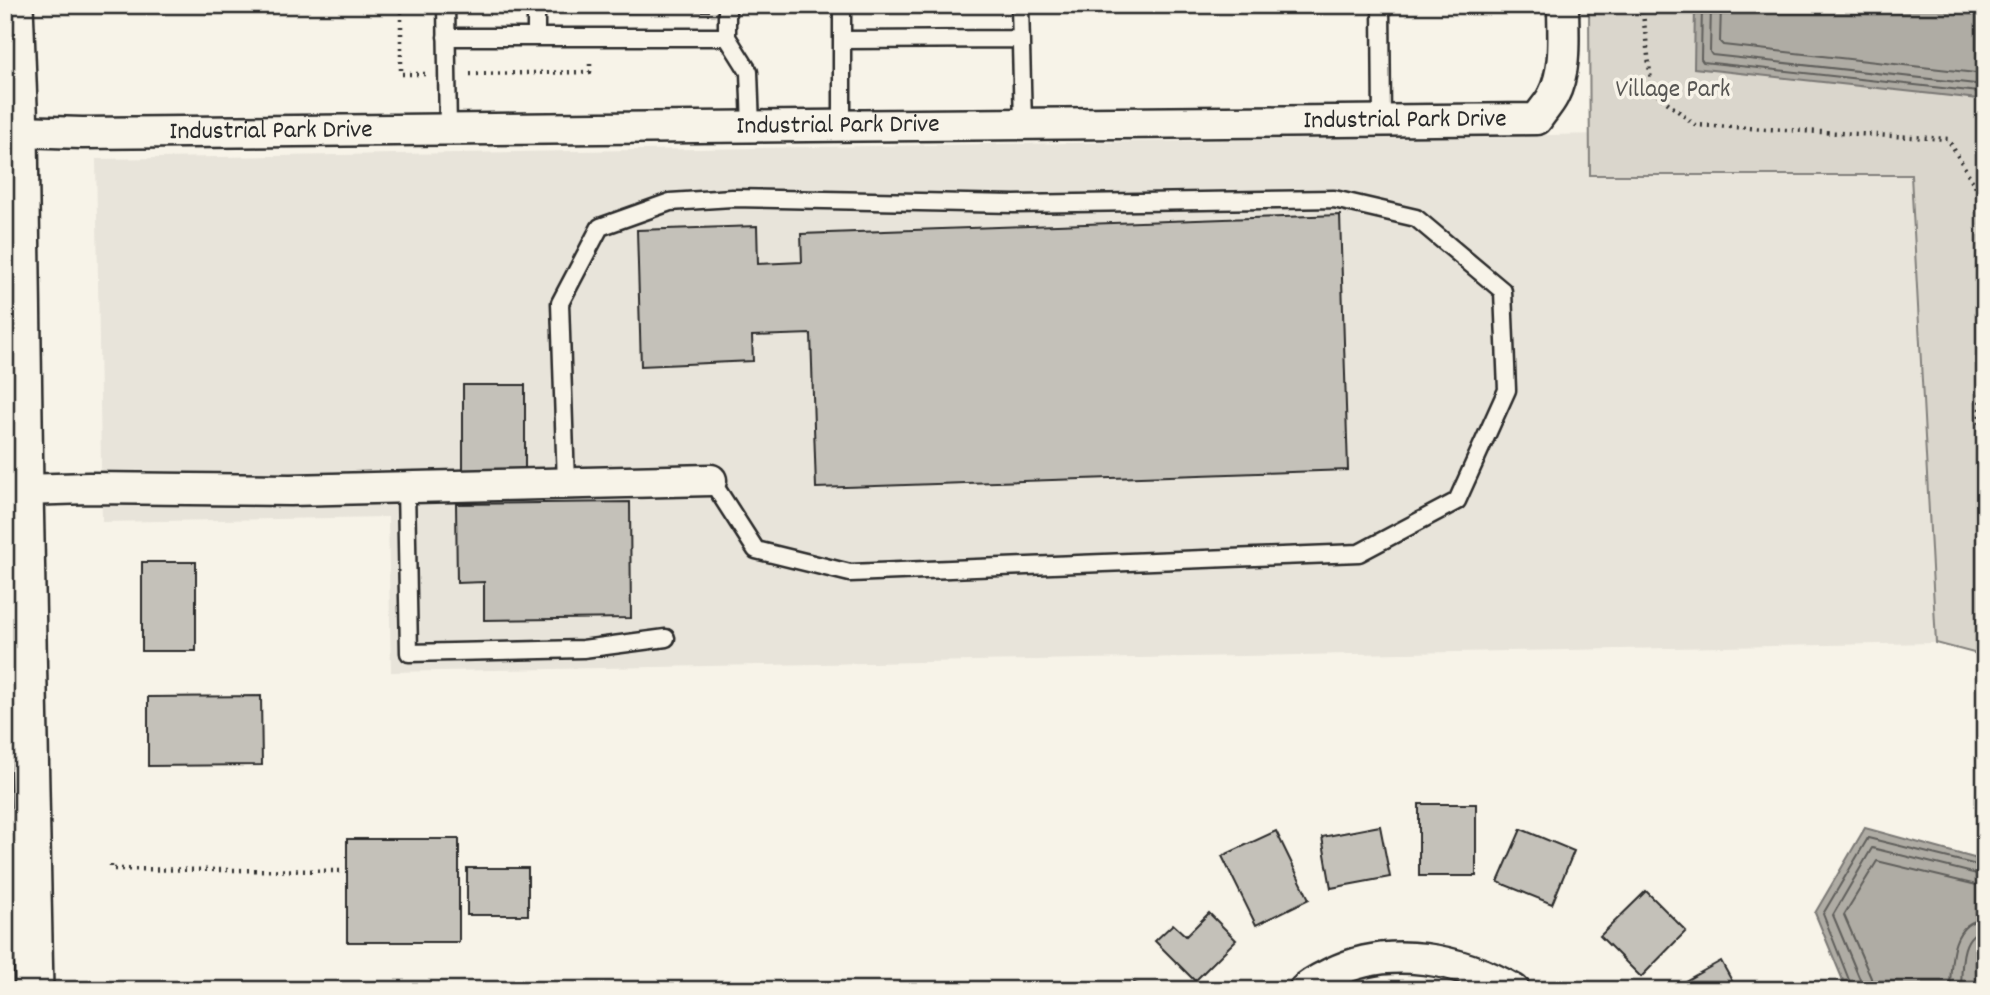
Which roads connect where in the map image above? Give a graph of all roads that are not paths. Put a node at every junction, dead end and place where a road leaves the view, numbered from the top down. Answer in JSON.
{"nodes":[{"id":1,"x":14,"y":5,"type":"edge"},
{"id":2,"x":446,"y":5,"type":"edge"},
{"id":3,"x":536,"y":5,"type":"edge"},
{"id":4,"x":727,"y":5,"type":"edge"},
{"id":5,"x":842,"y":5,"type":"edge"},
{"id":6,"x":1020,"y":5,"type":"edge"},
{"id":7,"x":1381,"y":5,"type":"edge"},
{"id":8,"x":1563,"y":5,"type":"edge"},
{"id":9,"x":446,"y":37,"type":"junction"},
{"id":10,"x":536,"y":37,"type":"junction"},
{"id":11,"x":727,"y":37,"type":"junction"},
{"id":12,"x":1021,"y":39,"type":"junction"},
{"id":13,"x":842,"y":40,"type":"junction"},
{"id":14,"x":1382,"y":122,"type":"junction"},
{"id":15,"x":1023,"y":124,"type":"junction"},
{"id":16,"x":751,"y":127,"type":"junction"},
{"id":17,"x":842,"y":127,"type":"junction"},
{"id":18,"x":448,"y":130,"type":"junction"},
{"id":19,"x":12,"y":131,"type":"edge"},
{"id":20,"x":711,"y":480,"type":"joint"},
{"id":21,"x":566,"y":484,"type":"junction"},
{"id":22,"x":406,"y":487,"type":"junction"},
{"id":23,"x":14,"y":488,"type":"edge"},
{"id":24,"x":666,"y":638,"type":"dead end"},
{"id":25,"x":19,"y":934,"type":"edge"},
{"id":26,"x":34,"y":990,"type":"edge"},
{"id":27,"x":1304,"y":990,"type":"edge"},
{"id":28,"x":1514,"y":990,"type":"edge"}],
"edges":[{"from":1,"to":19,"type":"street"},
{"from":2,"to":9,"type":"lane"},
{"from":3,"to":10,"type":"lane"},
{"from":4,"to":11,"type":"lane"},
{"from":5,"to":13,"type":"lane"},
{"from":6,"to":12,"type":"lane"},
{"from":7,"to":14,"type":"lane"},
{"from":8,"to":14,"type":"street","name":"Industrial Park Drive"},
{"from":9,"to":10,"type":"lane"},
{"from":9,"to":18,"type":"lane"},
{"from":10,"to":11,"type":"lane"},
{"from":11,"to":16,"type":"lane"},
{"from":12,"to":13,"type":"lane"},
{"from":12,"to":15,"type":"lane"},
{"from":13,"to":17,"type":"lane"},
{"from":14,"to":15,"type":"street","name":"Industrial Park Drive"},
{"from":15,"to":17,"type":"street","name":"Industrial Park Drive"},
{"from":16,"to":17,"type":"street","name":"Industrial Park Drive"},
{"from":16,"to":18,"type":"street","name":"Industrial Park Drive"},
{"from":18,"to":19,"type":"street","name":"Industrial Park Drive"},
{"from":19,"to":23,"type":"street"},
{"from":20,"to":21,"type":"street"},
{"from":20,"to":21,"type":"lane"},
{"from":21,"to":22,"type":"street"},
{"from":22,"to":23,"type":"street"},
{"from":22,"to":24,"type":"lane"},
{"from":23,"to":25,"type":"street"},
{"from":25,"to":26,"type":"street"},
{"from":27,"to":28,"type":"street"}]}
